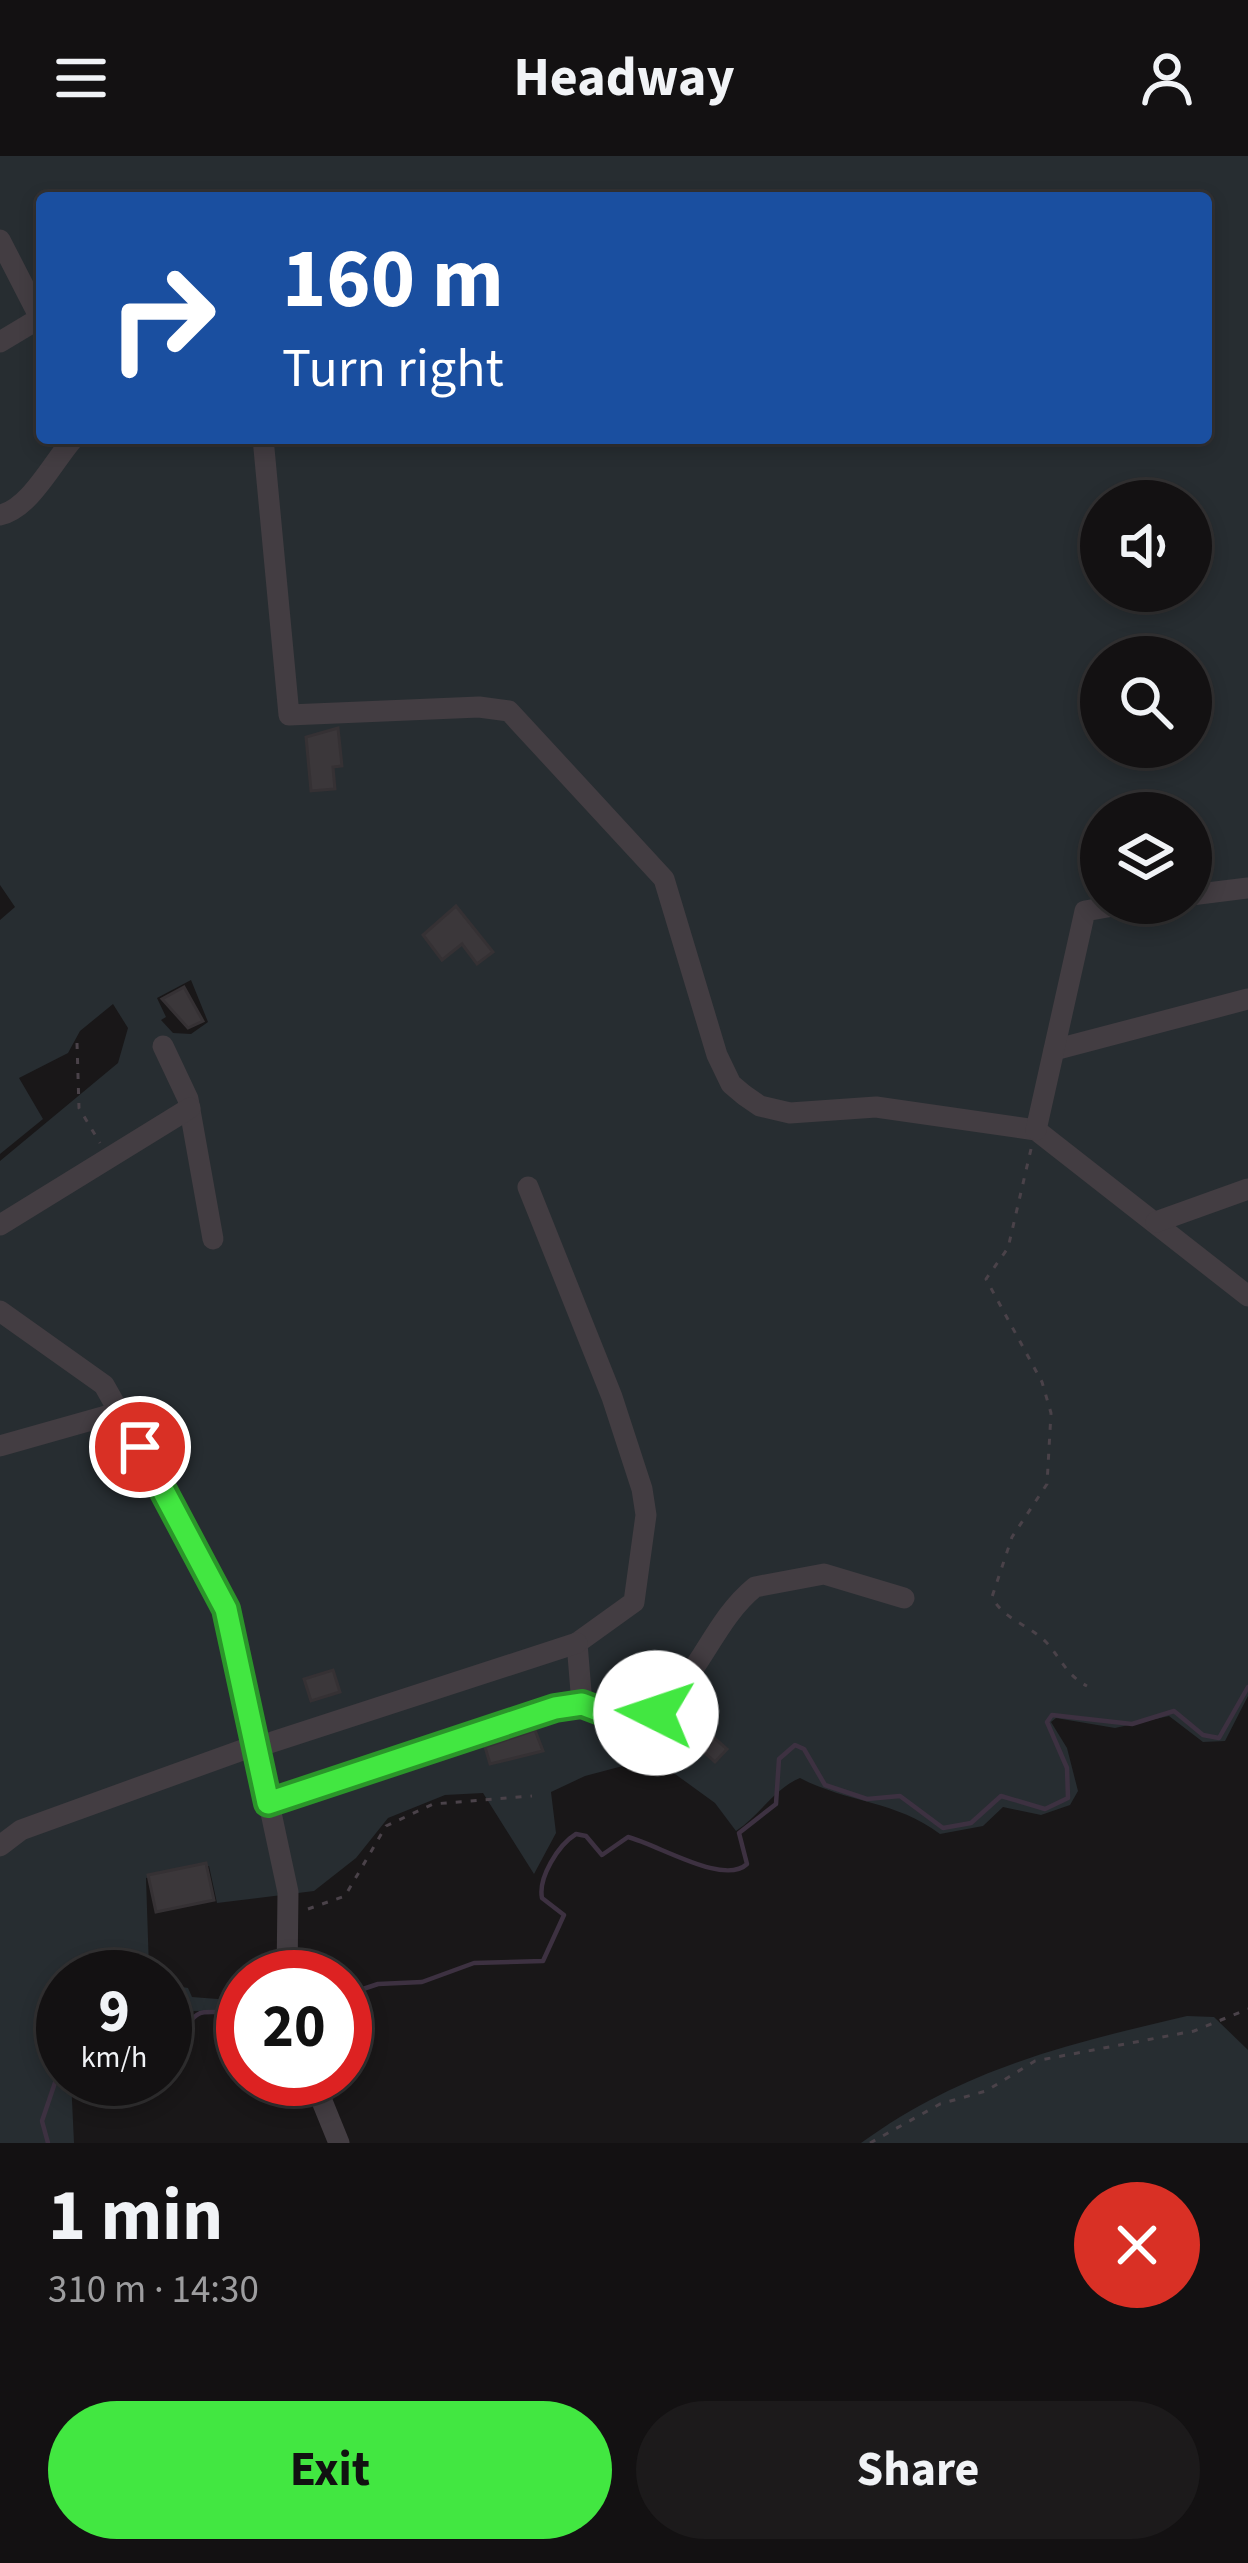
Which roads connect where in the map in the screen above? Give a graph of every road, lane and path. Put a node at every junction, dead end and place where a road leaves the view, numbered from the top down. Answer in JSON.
{"nodes":[{"id":1,"x":0,"y":240,"type":"edge"},
{"id":2,"x":36,"y":310,"type":"edge"},
{"id":3,"x":36,"y":320,"type":"edge"},
{"id":4,"x":0,"y":342,"type":"edge"},
{"id":5,"x":69,"y":444,"type":"edge"},
{"id":6,"x":264,"y":444,"type":"edge"},
{"id":7,"x":0,"y":515,"type":"edge"},
{"id":8,"x":1248,"y":888,"type":"edge"},
{"id":9,"x":1212,"y":892,"type":"edge"},
{"id":10,"x":1082,"y":924,"type":"edge"},
{"id":11,"x":1248,"y":999,"type":"edge"},
{"id":12,"x":77,"y":1043,"type":"dead end"},
{"id":13,"x":163,"y":1046,"type":"dead end"},
{"id":14,"x":1054,"y":1050,"type":"junction"},
{"id":15,"x":190,"y":1108,"type":"junction"},
{"id":16,"x":1036,"y":1130,"type":"junction"},
{"id":17,"x":109,"y":1158,"type":"junction"},
{"id":18,"x":528,"y":1187,"type":"dead end"},
{"id":19,"x":1248,"y":1189,"type":"edge"},
{"id":20,"x":1156,"y":1222,"type":"junction"},
{"id":21,"x":0,"y":1225,"type":"edge"},
{"id":22,"x":213,"y":1239,"type":"dead end"},
{"id":23,"x":1248,"y":1296,"type":"edge"},
{"id":24,"x":0,"y":1311,"type":"edge"},
{"id":25,"x":120,"y":1412,"type":"junction"},
{"id":26,"x":0,"y":1445,"type":"edge"},
{"id":27,"x":904,"y":1598,"type":"dead end"},
{"id":28,"x":577,"y":1643,"type":"junction"},
{"id":29,"x":1087,"y":1686,"type":"dead end"},
{"id":30,"x":582,"y":1704,"type":"junction"},
{"id":31,"x":256,"y":1746,"type":"junction"},
{"id":32,"x":532,"y":1796,"type":"dead end"},
{"id":33,"x":268,"y":1803,"type":"junction"},
{"id":34,"x":0,"y":1846,"type":"edge"},
{"id":35,"x":288,"y":1910,"type":"junction"},
{"id":36,"x":287,"y":1950,"type":"edge"},
{"id":37,"x":1248,"y":2009,"type":"edge"},
{"id":38,"x":325,"y":2106,"type":"edge"},
{"id":39,"x":339,"y":2143,"type":"edge"},
{"id":40,"x":870,"y":2143,"type":"edge"}],
"edges":[{"from":1,"to":2,"type":"street"},
{"from":3,"to":4,"type":"street"},
{"from":5,"to":7,"type":"street"},
{"from":6,"to":16,"type":"street"},
{"from":8,"to":9,"type":"street"},
{"from":10,"to":14,"type":"street"},
{"from":11,"to":14,"type":"street"},
{"from":12,"to":17,"type":"path"},
{"from":13,"to":15,"type":"street"},
{"from":14,"to":16,"type":"street"},
{"from":15,"to":17,"type":"street"},
{"from":15,"to":22,"type":"street"},
{"from":16,"to":20,"type":"street"},
{"from":16,"to":29,"type":"path"},
{"from":17,"to":21,"type":"street"},
{"from":18,"to":28,"type":"street"},
{"from":19,"to":20,"type":"street"},
{"from":20,"to":23,"type":"street"},
{"from":24,"to":25,"type":"street"},
{"from":25,"to":26,"type":"street"},
{"from":25,"to":31,"type":"street"},
{"from":27,"to":30,"type":"street"},
{"from":28,"to":30,"type":"street"},
{"from":28,"to":31,"type":"street"},
{"from":30,"to":33,"type":"street"},
{"from":31,"to":33,"type":"street"},
{"from":31,"to":34,"type":"street"},
{"from":32,"to":35,"type":"path"},
{"from":33,"to":35,"type":"street"},
{"from":35,"to":36,"type":"street"},
{"from":37,"to":40,"type":"path"},
{"from":38,"to":39,"type":"street"}]}
